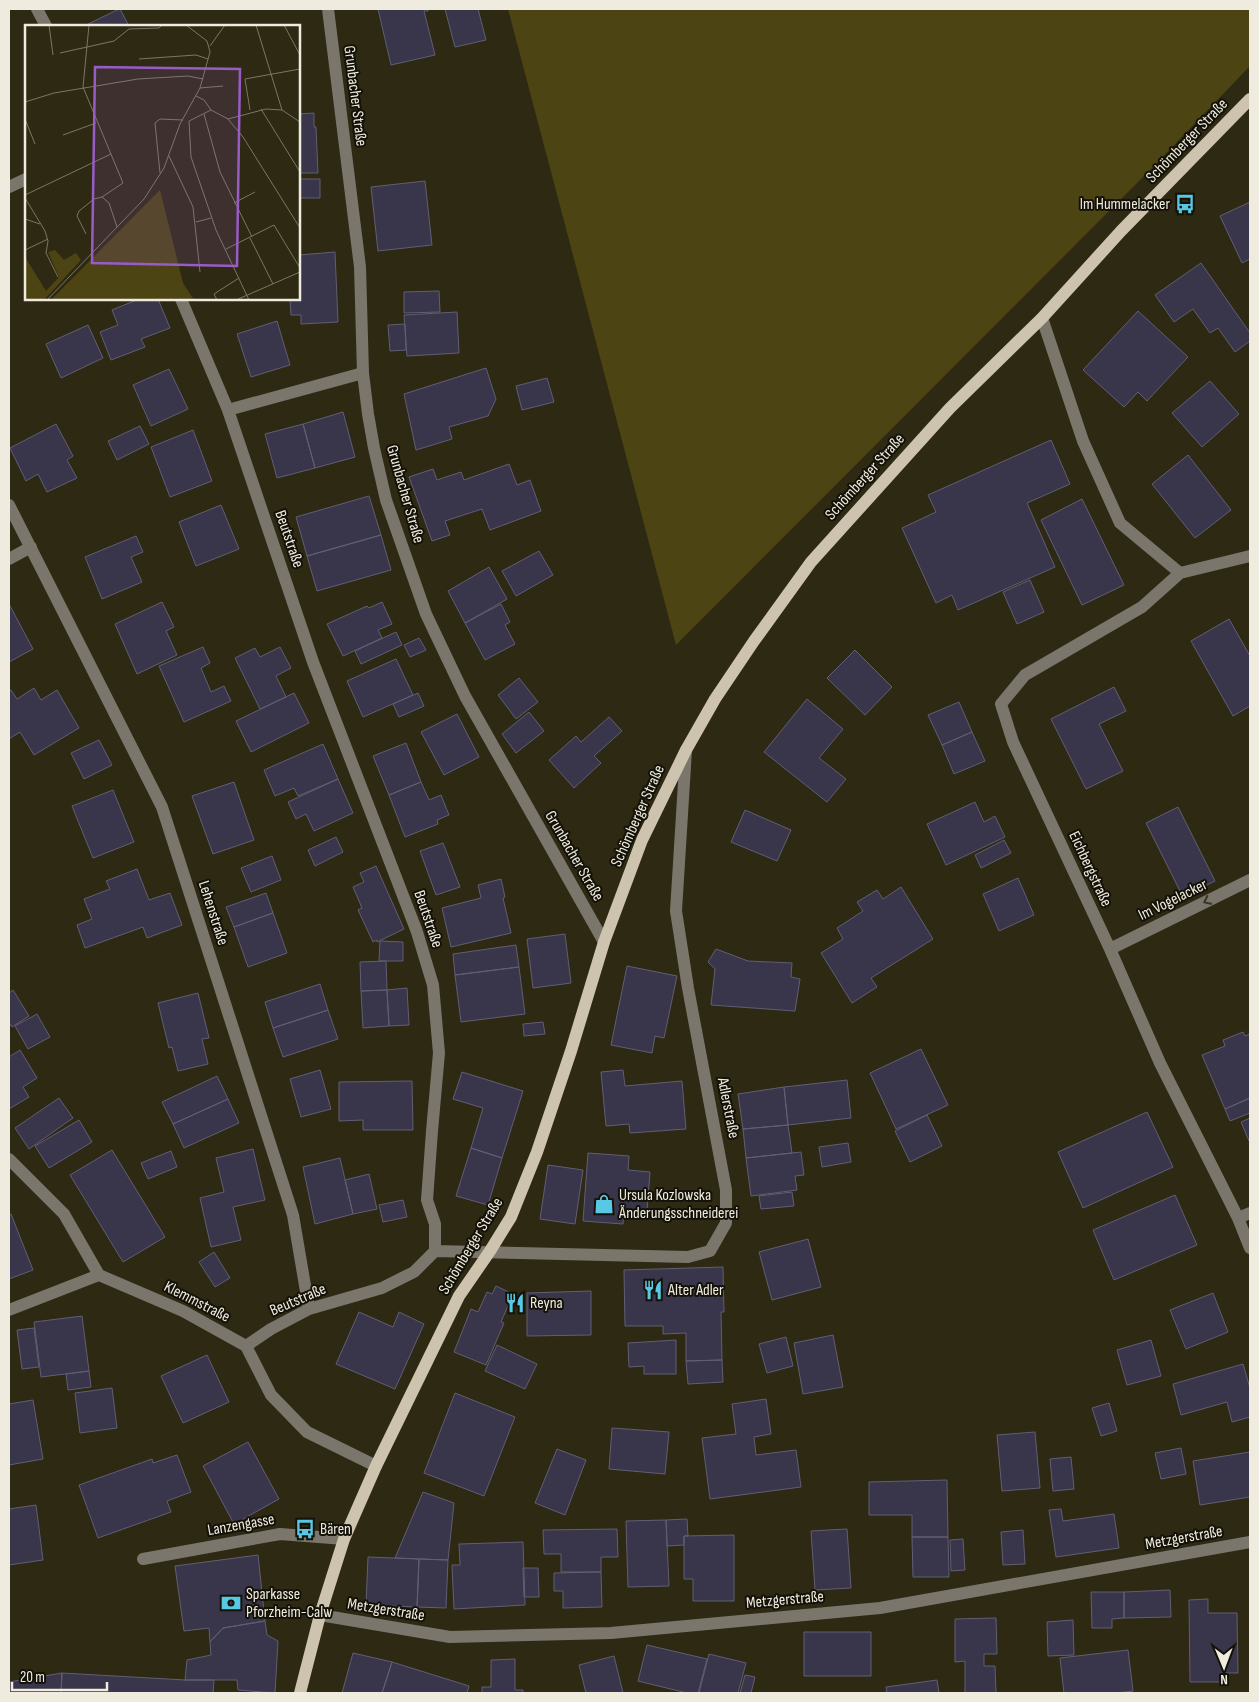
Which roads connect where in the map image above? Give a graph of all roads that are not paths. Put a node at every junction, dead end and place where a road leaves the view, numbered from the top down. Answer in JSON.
{"nodes":[{"id":1,"x":37,"y":9,"type":"edge"},
{"id":2,"x":328,"y":9,"type":"edge"},
{"id":3,"x":45,"y":25,"type":"edge"},
{"id":4,"x":1250,"y":99,"type":"edge"},
{"id":5,"x":25,"y":179,"type":"edge"},
{"id":6,"x":9,"y":187,"type":"edge"},
{"id":7,"x":181,"y":300,"type":"edge"},
{"id":8,"x":1042,"y":318,"type":"junction"},
{"id":9,"x":363,"y":373,"type":"junction"},
{"id":10,"x":228,"y":410,"type":"junction"},
{"id":11,"x":9,"y":505,"type":"edge"},
{"id":12,"x":31,"y":547,"type":"junction"},
{"id":13,"x":1250,"y":556,"type":"edge"},
{"id":14,"x":9,"y":558,"type":"edge"},
{"id":15,"x":1180,"y":573,"type":"junction"},
{"id":16,"x":686,"y":750,"type":"junction"},
{"id":17,"x":1250,"y":880,"type":"edge"},
{"id":18,"x":604,"y":942,"type":"junction"},
{"id":19,"x":1110,"y":949,"type":"junction"},
{"id":20,"x":9,"y":1159,"type":"edge"},
{"id":21,"x":1244,"y":1215,"type":"edge"},
{"id":22,"x":1250,"y":1248,"type":"edge"},
{"id":23,"x":435,"y":1251,"type":"junction"},
{"id":24,"x":490,"y":1251,"type":"junction"},
{"id":25,"x":99,"y":1275,"type":"junction"},
{"id":26,"x":309,"y":1309,"type":"junction"},
{"id":27,"x":9,"y":1310,"type":"edge"},
{"id":28,"x":246,"y":1346,"type":"junction"},
{"id":29,"x":376,"y":1466,"type":"junction"},
{"id":30,"x":344,"y":1539,"type":"junction"},
{"id":31,"x":1250,"y":1542,"type":"edge"},
{"id":32,"x":143,"y":1558,"type":"dead end"},
{"id":33,"x":320,"y":1615,"type":"junction"},
{"id":34,"x":300,"y":1693,"type":"edge"}],
"edges":[{"from":1,"to":3,"type":"street"},
{"from":2,"to":9,"type":"street","name":"Grunbacher Straße"},
{"from":4,"to":8,"type":"main road","name":"Schömberger Straße"},
{"from":5,"to":6,"type":"street"},
{"from":7,"to":10,"type":"street","name":"Beutstraße"},
{"from":8,"to":15,"type":"street"},
{"from":8,"to":16,"type":"main road","name":"Schömberger Straße"},
{"from":9,"to":10,"type":"street"},
{"from":9,"to":18,"type":"street","name":"Grunbacher Straße"},
{"from":10,"to":23,"type":"street","name":"Beutstraße"},
{"from":11,"to":12,"type":"street","name":"Lehenstraße"},
{"from":12,"to":14,"type":"street"},
{"from":12,"to":26,"type":"street","name":"Lehenstraße"},
{"from":13,"to":15,"type":"street"},
{"from":15,"to":19,"type":"street","name":"Eichbergstraße"},
{"from":16,"to":18,"type":"main road","name":"Schömberger Straße"},
{"from":16,"to":24,"type":"street","name":"Adlerstraße"},
{"from":17,"to":19,"type":"street","name":"Im Vogelacker","one_way":true},
{"from":18,"to":24,"type":"main road","name":"Schömberger Straße"},
{"from":19,"to":21,"type":"street","name":"Eichbergstraße"},
{"from":20,"to":25,"type":"street"},
{"from":21,"to":22,"type":"street","name":"Eichbergstraße"},
{"from":23,"to":24,"type":"street","name":"Adlerstraße"},
{"from":23,"to":26,"type":"street","name":"Beutstraße"},
{"from":24,"to":29,"type":"main road","name":"Schömberger Straße"},
{"from":25,"to":27,"type":"street"},
{"from":25,"to":28,"type":"street","name":"Klemmstraße"},
{"from":26,"to":28,"type":"street","name":"Beutstraße"},
{"from":28,"to":29,"type":"street"},
{"from":29,"to":30,"type":"main road","name":"Schömberger Straße"},
{"from":30,"to":32,"type":"street","name":"Lanzengasse"},
{"from":30,"to":33,"type":"main road","name":"Schömberger Straße"},
{"from":31,"to":33,"type":"street","name":"Metzgerstraße"},
{"from":33,"to":34,"type":"main road","name":"Schömberger Straße"}]}
